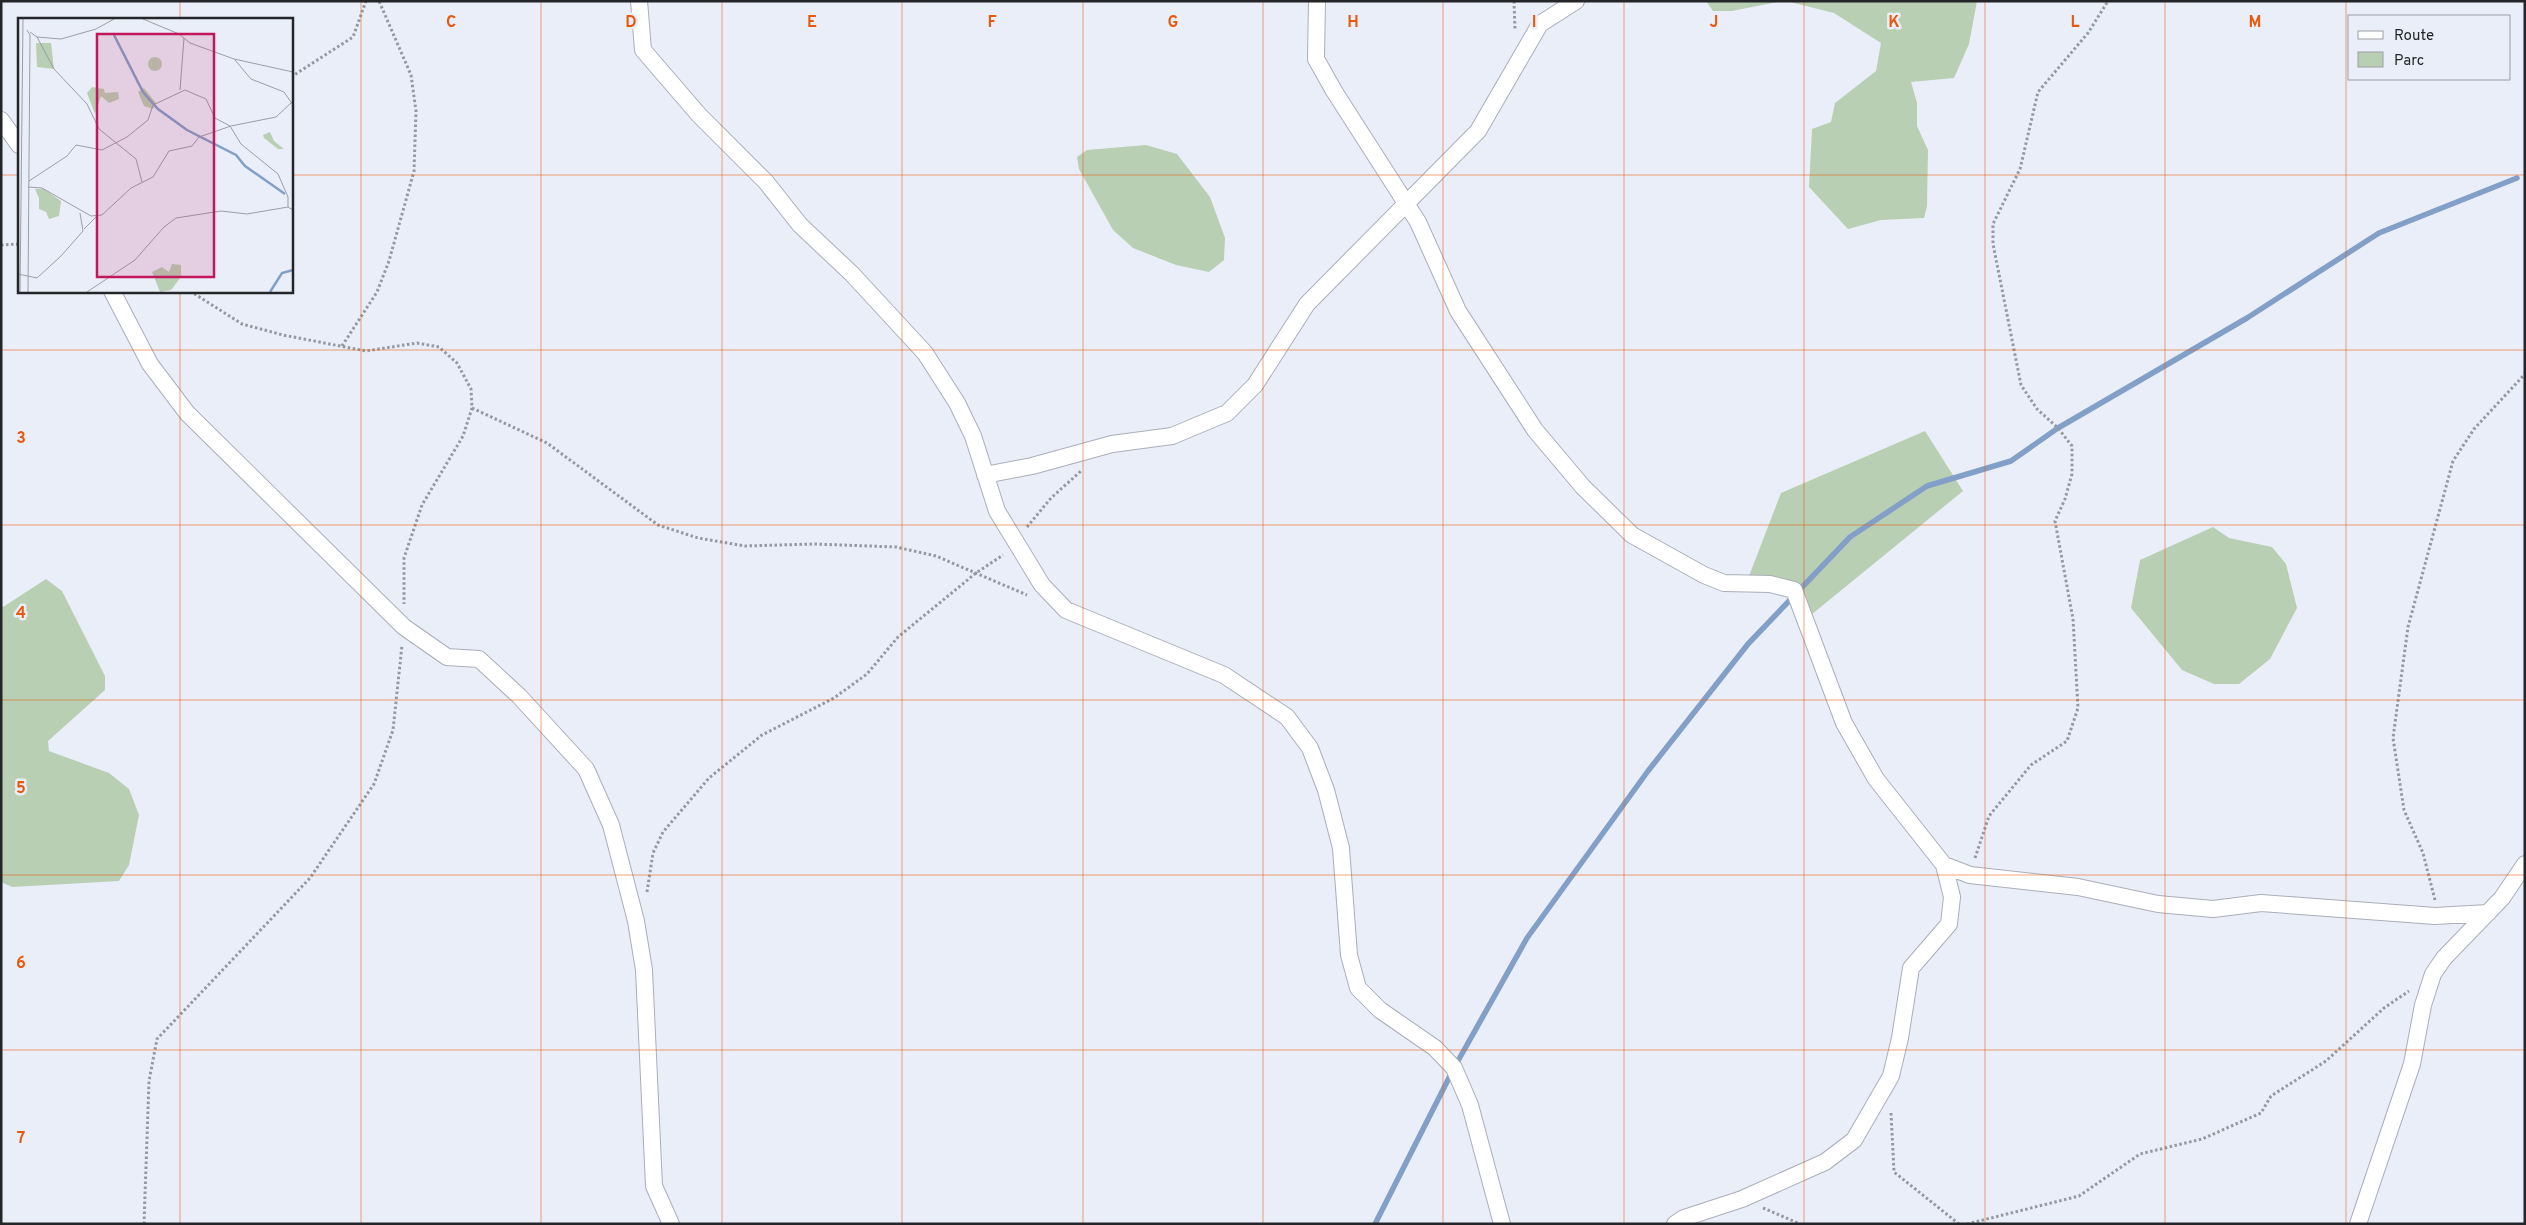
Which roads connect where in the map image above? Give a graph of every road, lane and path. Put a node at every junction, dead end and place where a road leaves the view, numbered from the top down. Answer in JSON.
{"nodes":[{"id":1,"x":366,"y":1,"type":"edge"},
{"id":2,"x":379,"y":1,"type":"edge"},
{"id":3,"x":639,"y":1,"type":"edge"},
{"id":4,"x":1317,"y":1,"type":"edge"},
{"id":5,"x":1576,"y":1,"type":"edge"},
{"id":6,"x":2108,"y":1,"type":"edge"},
{"id":7,"x":292,"y":76,"type":"edge"},
{"id":8,"x":1,"y":120,"type":"edge"},
{"id":9,"x":18,"y":144,"type":"edge"},
{"id":10,"x":1405,"y":205,"type":"junction"},
{"id":11,"x":1,"y":244,"type":"edge"},
{"id":12,"x":18,"y":244,"type":"edge"},
{"id":13,"x":113,"y":292,"type":"edge"},
{"id":14,"x":192,"y":292,"type":"edge"},
{"id":15,"x":342,"y":346,"type":"junction"},
{"id":16,"x":2525,"y":374,"type":"edge"},
{"id":17,"x":472,"y":408,"type":"junction"},
{"id":18,"x":1085,"y":468,"type":"dead end"},
{"id":19,"x":986,"y":475,"type":"junction"},
{"id":20,"x":1015,"y":542,"type":"junction"},
{"id":21,"x":976,"y":573,"type":"junction"},
{"id":22,"x":1030,"y":596,"type":"dead end"},
{"id":23,"x":404,"y":627,"type":"junction"},
{"id":24,"x":2525,"y":864,"type":"edge"},
{"id":25,"x":1944,"y":865,"type":"junction"},
{"id":26,"x":1970,"y":875,"type":"junction"},
{"id":27,"x":2488,"y":913,"type":"junction"},
{"id":28,"x":2435,"y":916,"type":"junction"},
{"id":29,"x":636,"y":920,"type":"junction"},
{"id":30,"x":2433,"y":974,"type":"junction"},
{"id":31,"x":1890,"y":1111,"type":"dead end"},
{"id":32,"x":1742,"y":1199,"type":"junction"},
{"id":33,"x":144,"y":1224,"type":"edge"},
{"id":34,"x":671,"y":1224,"type":"edge"},
{"id":35,"x":1502,"y":1224,"type":"edge"},
{"id":36,"x":1675,"y":1224,"type":"edge"},
{"id":37,"x":1800,"y":1224,"type":"edge"},
{"id":38,"x":1959,"y":1224,"type":"edge"},
{"id":39,"x":1967,"y":1224,"type":"edge"},
{"id":40,"x":2358,"y":1224,"type":"edge"}],
"edges":[{"from":1,"to":7,"type":"path"},
{"from":2,"to":15,"type":"path"},
{"from":3,"to":19,"type":"street"},
{"from":4,"to":10,"type":"street"},
{"from":5,"to":10,"type":"street"},
{"from":6,"to":26,"type":"path"},
{"from":8,"to":9,"type":"street"},
{"from":10,"to":19,"type":"street"},
{"from":10,"to":25,"type":"street"},
{"from":11,"to":12,"type":"path"},
{"from":13,"to":23,"type":"street"},
{"from":14,"to":15,"type":"path"},
{"from":15,"to":17,"type":"path"},
{"from":16,"to":28,"type":"path"},
{"from":17,"to":21,"type":"path"},
{"from":17,"to":23,"type":"path"},
{"from":18,"to":20,"type":"path"},
{"from":19,"to":20,"type":"street"},
{"from":20,"to":21,"type":"path"},
{"from":20,"to":35,"type":"street"},
{"from":21,"to":22,"type":"path"},
{"from":21,"to":29,"type":"path"},
{"from":23,"to":29,"type":"street"},
{"from":23,"to":33,"type":"path"},
{"from":24,"to":27,"type":"street"},
{"from":25,"to":26,"type":"street"},
{"from":25,"to":32,"type":"street"},
{"from":26,"to":28,"type":"street"},
{"from":27,"to":28,"type":"street"},
{"from":27,"to":30,"type":"street"},
{"from":29,"to":34,"type":"street"},
{"from":30,"to":39,"type":"path"},
{"from":30,"to":40,"type":"street"},
{"from":31,"to":38,"type":"path"},
{"from":32,"to":36,"type":"street"},
{"from":32,"to":37,"type":"path"}]}
